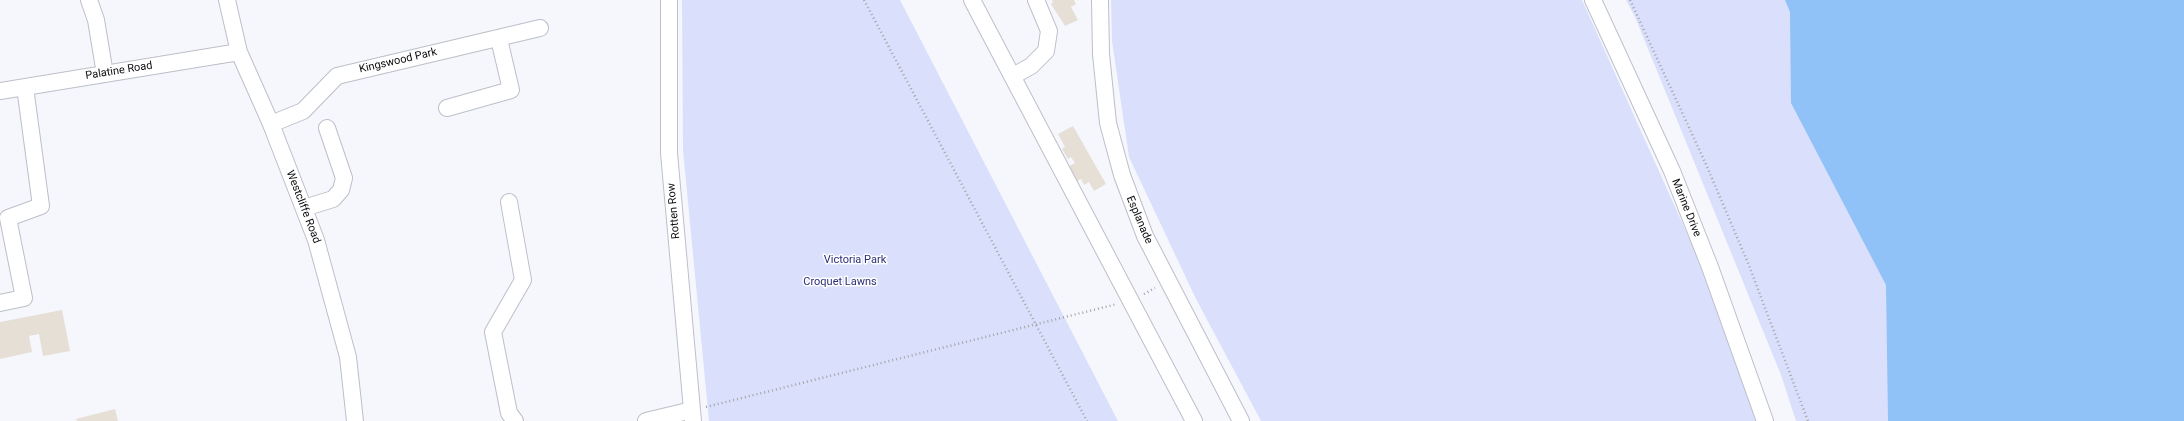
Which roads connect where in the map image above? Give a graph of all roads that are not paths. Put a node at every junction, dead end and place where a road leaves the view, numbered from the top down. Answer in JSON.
{"nodes":[{"id":1,"x":89,"y":0,"type":"edge"},
{"id":2,"x":227,"y":0,"type":"edge"},
{"id":3,"x":669,"y":0,"type":"edge"},
{"id":4,"x":972,"y":0,"type":"edge"},
{"id":5,"x":1036,"y":0,"type":"edge"},
{"id":6,"x":1100,"y":0,"type":"edge"},
{"id":7,"x":1593,"y":0,"type":"edge"},
{"id":8,"x":540,"y":28,"type":"dead end"},
{"id":9,"x":499,"y":39,"type":"junction"},
{"id":10,"x":239,"y":52,"type":"junction"},
{"id":11,"x":104,"y":74,"type":"junction"},
{"id":12,"x":1013,"y":76,"type":"junction"},
{"id":13,"x":25,"y":87,"type":"junction"},
{"id":14,"x":0,"y":91,"type":"edge"},
{"id":15,"x":447,"y":108,"type":"dead end"},
{"id":16,"x":271,"y":124,"type":"junction"},
{"id":17,"x":328,"y":128,"type":"dead end"},
{"id":18,"x":509,"y":202,"type":"dead end"},
{"id":19,"x":304,"y":208,"type":"junction"},
{"id":20,"x":0,"y":303,"type":"edge"},
{"id":21,"x":692,"y":416,"type":"edge"},
{"id":22,"x":355,"y":421,"type":"edge"},
{"id":23,"x":515,"y":421,"type":"edge"},
{"id":24,"x":646,"y":421,"type":"edge"},
{"id":25,"x":1194,"y":421,"type":"edge"},
{"id":26,"x":1241,"y":421,"type":"edge"},
{"id":27,"x":1765,"y":421,"type":"edge"}],
"edges":[{"from":1,"to":11,"type":"street"},
{"from":2,"to":10,"type":"street","name":"Westcliffe Road"},
{"from":3,"to":21,"type":"street","name":"Rotten Row"},
{"from":4,"to":12,"type":"street"},
{"from":5,"to":12,"type":"street"},
{"from":6,"to":26,"type":"street","name":"Esplanade"},
{"from":7,"to":27,"type":"street","name":"Marine Drive"},
{"from":8,"to":9,"type":"street","name":"Kingswood Park"},
{"from":9,"to":15,"type":"street"},
{"from":9,"to":16,"type":"street","name":"Kingswood Park"},
{"from":10,"to":11,"type":"street","name":"Palatine Road"},
{"from":10,"to":16,"type":"street","name":"Westcliffe Road"},
{"from":11,"to":13,"type":"street","name":"Palatine Road"},
{"from":12,"to":25,"type":"street"},
{"from":13,"to":14,"type":"street","name":"Palatine Road"},
{"from":13,"to":20,"type":"street"},
{"from":16,"to":19,"type":"street","name":"Westcliffe Road"},
{"from":17,"to":19,"type":"street"},
{"from":18,"to":23,"type":"street"},
{"from":19,"to":22,"type":"street","name":"Westcliffe Road"},
{"from":21,"to":24,"type":"street"}]}
